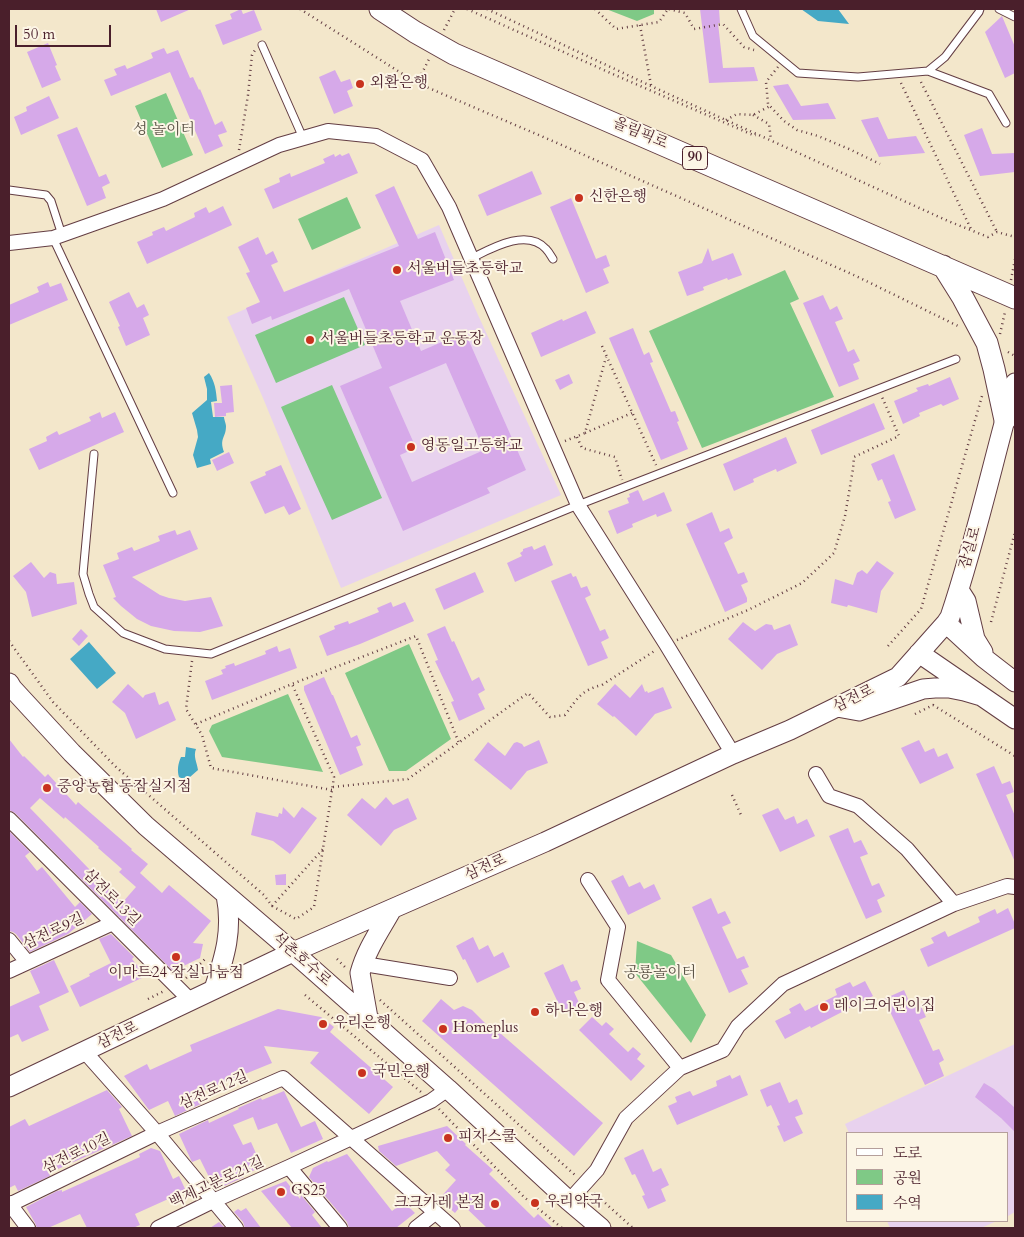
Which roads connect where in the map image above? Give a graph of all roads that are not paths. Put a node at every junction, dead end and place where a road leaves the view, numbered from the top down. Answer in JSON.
{"nodes":[{"id":1,"x":380,"y":9,"type":"edge"},
{"id":2,"x":740,"y":9,"type":"edge"},
{"id":3,"x":980,"y":9,"type":"edge"},
{"id":4,"x":999,"y":9,"type":"edge"},
{"id":5,"x":1015,"y":17,"type":"edge"},
{"id":6,"x":262,"y":44,"type":"road end"},
{"id":7,"x":928,"y":71,"type":"junction"},
{"id":8,"x":1006,"y":123,"type":"dead end"},
{"id":9,"x":303,"y":138,"type":"junction"},
{"id":10,"x":9,"y":190,"type":"edge"},
{"id":11,"x":57,"y":237,"type":"junction"},
{"id":12,"x":9,"y":242,"type":"edge"},
{"id":13,"x":472,"y":258,"type":"junction"},
{"id":14,"x":553,"y":259,"type":"dead end"},
{"id":15,"x":943,"y":266,"type":"junction"},
{"id":16,"x":1015,"y":298,"type":"edge"},
{"id":17,"x":956,"y":359,"type":"dead end"},
{"id":18,"x":1015,"y":383,"type":"edge"},
{"id":19,"x":1005,"y":420,"type":"junction"},
{"id":20,"x":94,"y":454,"type":"dead end"},
{"id":21,"x":173,"y":493,"type":"dead end"},
{"id":22,"x":578,"y":505,"type":"junction"},
{"id":23,"x":959,"y":590,"type":"junction"},
{"id":24,"x":946,"y":624,"type":"junction"},
{"id":25,"x":919,"y":653,"type":"junction"},
{"id":26,"x":995,"y":667,"type":"junction"},
{"id":27,"x":1015,"y":682,"type":"edge"},
{"id":28,"x":9,"y":683,"type":"edge"},
{"id":29,"x":981,"y":696,"type":"junction"},
{"id":30,"x":837,"y":707,"type":"junction"},
{"id":31,"x":1015,"y":719,"type":"edge"},
{"id":32,"x":733,"y":754,"type":"junction"},
{"id":33,"x":816,"y":774,"type":"dead end"},
{"id":34,"x":9,"y":819,"type":"edge"},
{"id":35,"x":588,"y":880,"type":"dead end"},
{"id":36,"x":1013,"y":885,"type":"edge"},
{"id":37,"x":226,"y":894,"type":"junction"},
{"id":38,"x":954,"y":904,"type":"junction"},
{"id":39,"x":392,"y":909,"type":"junction"},
{"id":40,"x":112,"y":922,"type":"junction"},
{"id":41,"x":9,"y":940,"type":"edge"},
{"id":42,"x":293,"y":952,"type":"junction"},
{"id":43,"x":27,"y":962,"type":"junction"},
{"id":44,"x":370,"y":965,"type":"dead end"},
{"id":45,"x":9,"y":971,"type":"edge"},
{"id":46,"x":450,"y":978,"type":"dead end"},
{"id":47,"x":214,"y":989,"type":"junction"},
{"id":48,"x":190,"y":1000,"type":"junction"},
{"id":49,"x":368,"y":1018,"type":"junction"},
{"id":50,"x":85,"y":1052,"type":"junction"},
{"id":51,"x":680,"y":1068,"type":"junction"},
{"id":52,"x":9,"y":1087,"type":"edge"},
{"id":53,"x":448,"y":1090,"type":"junction"},
{"id":54,"x":157,"y":1133,"type":"junction"},
{"id":55,"x":351,"y":1137,"type":"junction"},
{"id":56,"x":289,"y":1167,"type":"junction"},
{"id":57,"x":213,"y":1200,"type":"junction"},
{"id":58,"x":569,"y":1200,"type":"junction"},
{"id":59,"x":9,"y":1204,"type":"edge"},
{"id":60,"x":435,"y":1213,"type":"junction"},
{"id":61,"x":28,"y":1228,"type":"edge"},
{"id":62,"x":158,"y":1228,"type":"edge"},
{"id":63,"x":236,"y":1228,"type":"edge"},
{"id":64,"x":340,"y":1228,"type":"edge"},
{"id":65,"x":416,"y":1228,"type":"edge"},
{"id":66,"x":453,"y":1228,"type":"edge"},
{"id":67,"x":601,"y":1228,"type":"edge"}],
"edges":[{"from":1,"to":15,"type":"main road","name":"올림픽로","number":"90"},
{"from":2,"to":7,"type":"lane"},
{"from":3,"to":7,"type":"lane"},
{"from":4,"to":5,"type":"lane"},
{"from":6,"to":9,"type":"lane"},
{"from":7,"to":8,"type":"lane"},
{"from":9,"to":11,"type":"street"},
{"from":9,"to":13,"type":"street"},
{"from":10,"to":11,"type":"lane"},
{"from":11,"to":12,"type":"street"},
{"from":11,"to":21,"type":"lane"},
{"from":13,"to":14,"type":"lane"},
{"from":13,"to":22,"type":"street"},
{"from":15,"to":16,"type":"main road","name":"올림픽로","number":"90"},
{"from":15,"to":19,"type":"main road"},
{"from":17,"to":22,"type":"lane"},
{"from":18,"to":19,"type":"main road","name":"잠실로"},
{"from":19,"to":23,"type":"main road","name":"잠실로"},
{"from":20,"to":22,"type":"lane"},
{"from":22,"to":32,"type":"street"},
{"from":23,"to":24,"type":"main road","name":"잠실로"},
{"from":23,"to":26,"type":"main road"},
{"from":24,"to":25,"type":"main road","name":"삼전로"},
{"from":24,"to":26,"type":"main road"},
{"from":25,"to":29,"type":"main road"},
{"from":25,"to":30,"type":"main road","name":"삼전로"},
{"from":26,"to":27,"type":"main road"},
{"from":28,"to":37,"type":"main road","name":"석촌호수로"},
{"from":29,"to":30,"type":"main road"},
{"from":29,"to":31,"type":"main road"},
{"from":30,"to":32,"type":"main road","name":"삼전로"},
{"from":32,"to":39,"type":"main road","name":"삼전로"},
{"from":33,"to":38,"type":"street"},
{"from":34,"to":40,"type":"street","name":"삼전로13길"},
{"from":35,"to":51,"type":"street"},
{"from":36,"to":38,"type":"street"},
{"from":37,"to":42,"type":"main road","name":"석촌호수로"},
{"from":37,"to":47,"type":"main road"},
{"from":38,"to":51,"type":"street"},
{"from":39,"to":42,"type":"main road","name":"삼전로"},
{"from":39,"to":49,"type":"main road"},
{"from":40,"to":43,"type":"street","name":"삼전로9길"},
{"from":40,"to":48,"type":"street","name":"삼전로13길"},
{"from":41,"to":43,"type":"street"},
{"from":42,"to":47,"type":"main road","name":"삼전로"},
{"from":42,"to":49,"type":"main road","name":"석촌호수로"},
{"from":43,"to":45,"type":"street","name":"삼전로9길"},
{"from":44,"to":46,"type":"street"},
{"from":47,"to":48,"type":"main road","name":"삼전로"},
{"from":48,"to":50,"type":"main road","name":"삼전로"},
{"from":49,"to":53,"type":"main road","name":"석촌호수로"},
{"from":50,"to":52,"type":"main road","name":"삼전로"},
{"from":50,"to":54,"type":"street"},
{"from":51,"to":58,"type":"street"},
{"from":53,"to":55,"type":"street","name":"백제고분로21길"},
{"from":53,"to":58,"type":"main road","name":"석촌호수로"},
{"from":54,"to":55,"type":"street","name":"삼전로12길"},
{"from":54,"to":57,"type":"street"},
{"from":54,"to":59,"type":"street","name":"삼전로10길"},
{"from":55,"to":56,"type":"street","name":"백제고분로21길"},
{"from":55,"to":60,"type":"street"},
{"from":56,"to":57,"type":"street","name":"백제고분로21길"},
{"from":56,"to":64,"type":"street","name":"백제고분로21길"},
{"from":57,"to":62,"type":"street","name":"백제고분로21길"},
{"from":57,"to":63,"type":"street"},
{"from":58,"to":67,"type":"main road","name":"석촌호수로"},
{"from":59,"to":61,"type":"street","name":"삼전로10길"},
{"from":60,"to":65,"type":"street"},
{"from":60,"to":66,"type":"street"}]}
